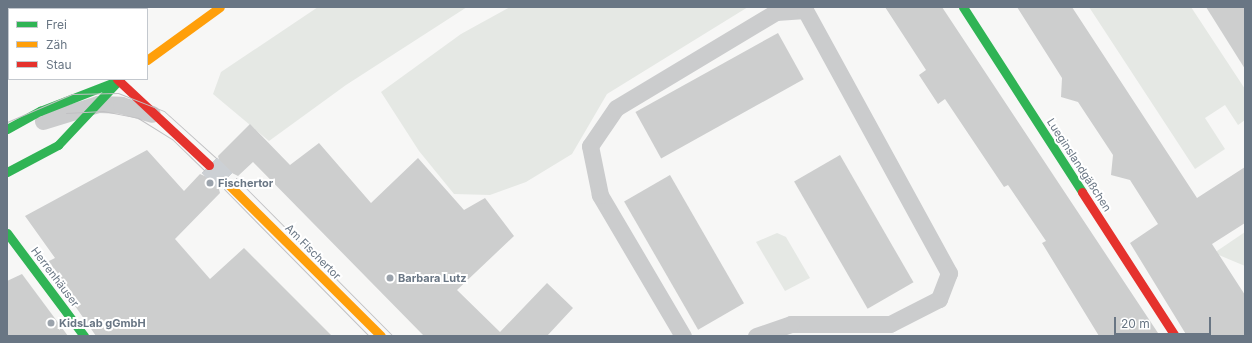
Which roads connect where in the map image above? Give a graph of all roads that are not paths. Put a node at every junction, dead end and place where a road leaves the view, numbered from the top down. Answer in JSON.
{"nodes":[{"id":1,"x":220,"y":7,"type":"edge"},
{"id":2,"x":962,"y":7,"type":"edge"},
{"id":3,"x":148,"y":59,"type":"edge"},
{"id":4,"x":117,"y":80,"type":"edge"},
{"id":5,"x":118,"y":80,"type":"edge"},
{"id":6,"x":120,"y":80,"type":"edge"},
{"id":7,"x":98,"y":104,"type":"junction"},
{"id":8,"x":158,"y":116,"type":"junction"},
{"id":9,"x":7,"y":129,"type":"edge"},
{"id":10,"x":7,"y":138,"type":"edge"},
{"id":11,"x":209,"y":165,"type":"tunnel mouth"},
{"id":12,"x":7,"y":172,"type":"edge"},
{"id":13,"x":229,"y":185,"type":"tunnel mouth"},
{"id":14,"x":7,"y":233,"type":"edge"},
{"id":15,"x":892,"y":330,"type":"edge"},
{"id":16,"x":84,"y":336,"type":"edge"},
{"id":17,"x":381,"y":336,"type":"edge"},
{"id":18,"x":683,"y":336,"type":"edge"},
{"id":19,"x":756,"y":336,"type":"edge"},
{"id":20,"x":1175,"y":336,"type":"edge"}],
"edges":[{"from":1,"to":3,"type":"street"},
{"from":2,"to":20,"type":"street","name":"Lueginslandgäßchen"},
{"from":4,"to":9,"type":"street"},
{"from":5,"to":7,"type":"street"},
{"from":6,"to":8,"type":"street"},
{"from":7,"to":8,"type":"lane"},
{"from":7,"to":10,"type":"lane"},
{"from":7,"to":12,"type":"street"},
{"from":8,"to":11,"type":"street"},
{"from":13,"to":17,"type":"street","name":"Am Fischertor"},
{"from":14,"to":16,"type":"street","name":"Herrenhäuser"},
{"from":15,"to":18,"type":"lane"},
{"from":15,"to":19,"type":"lane"}]}
